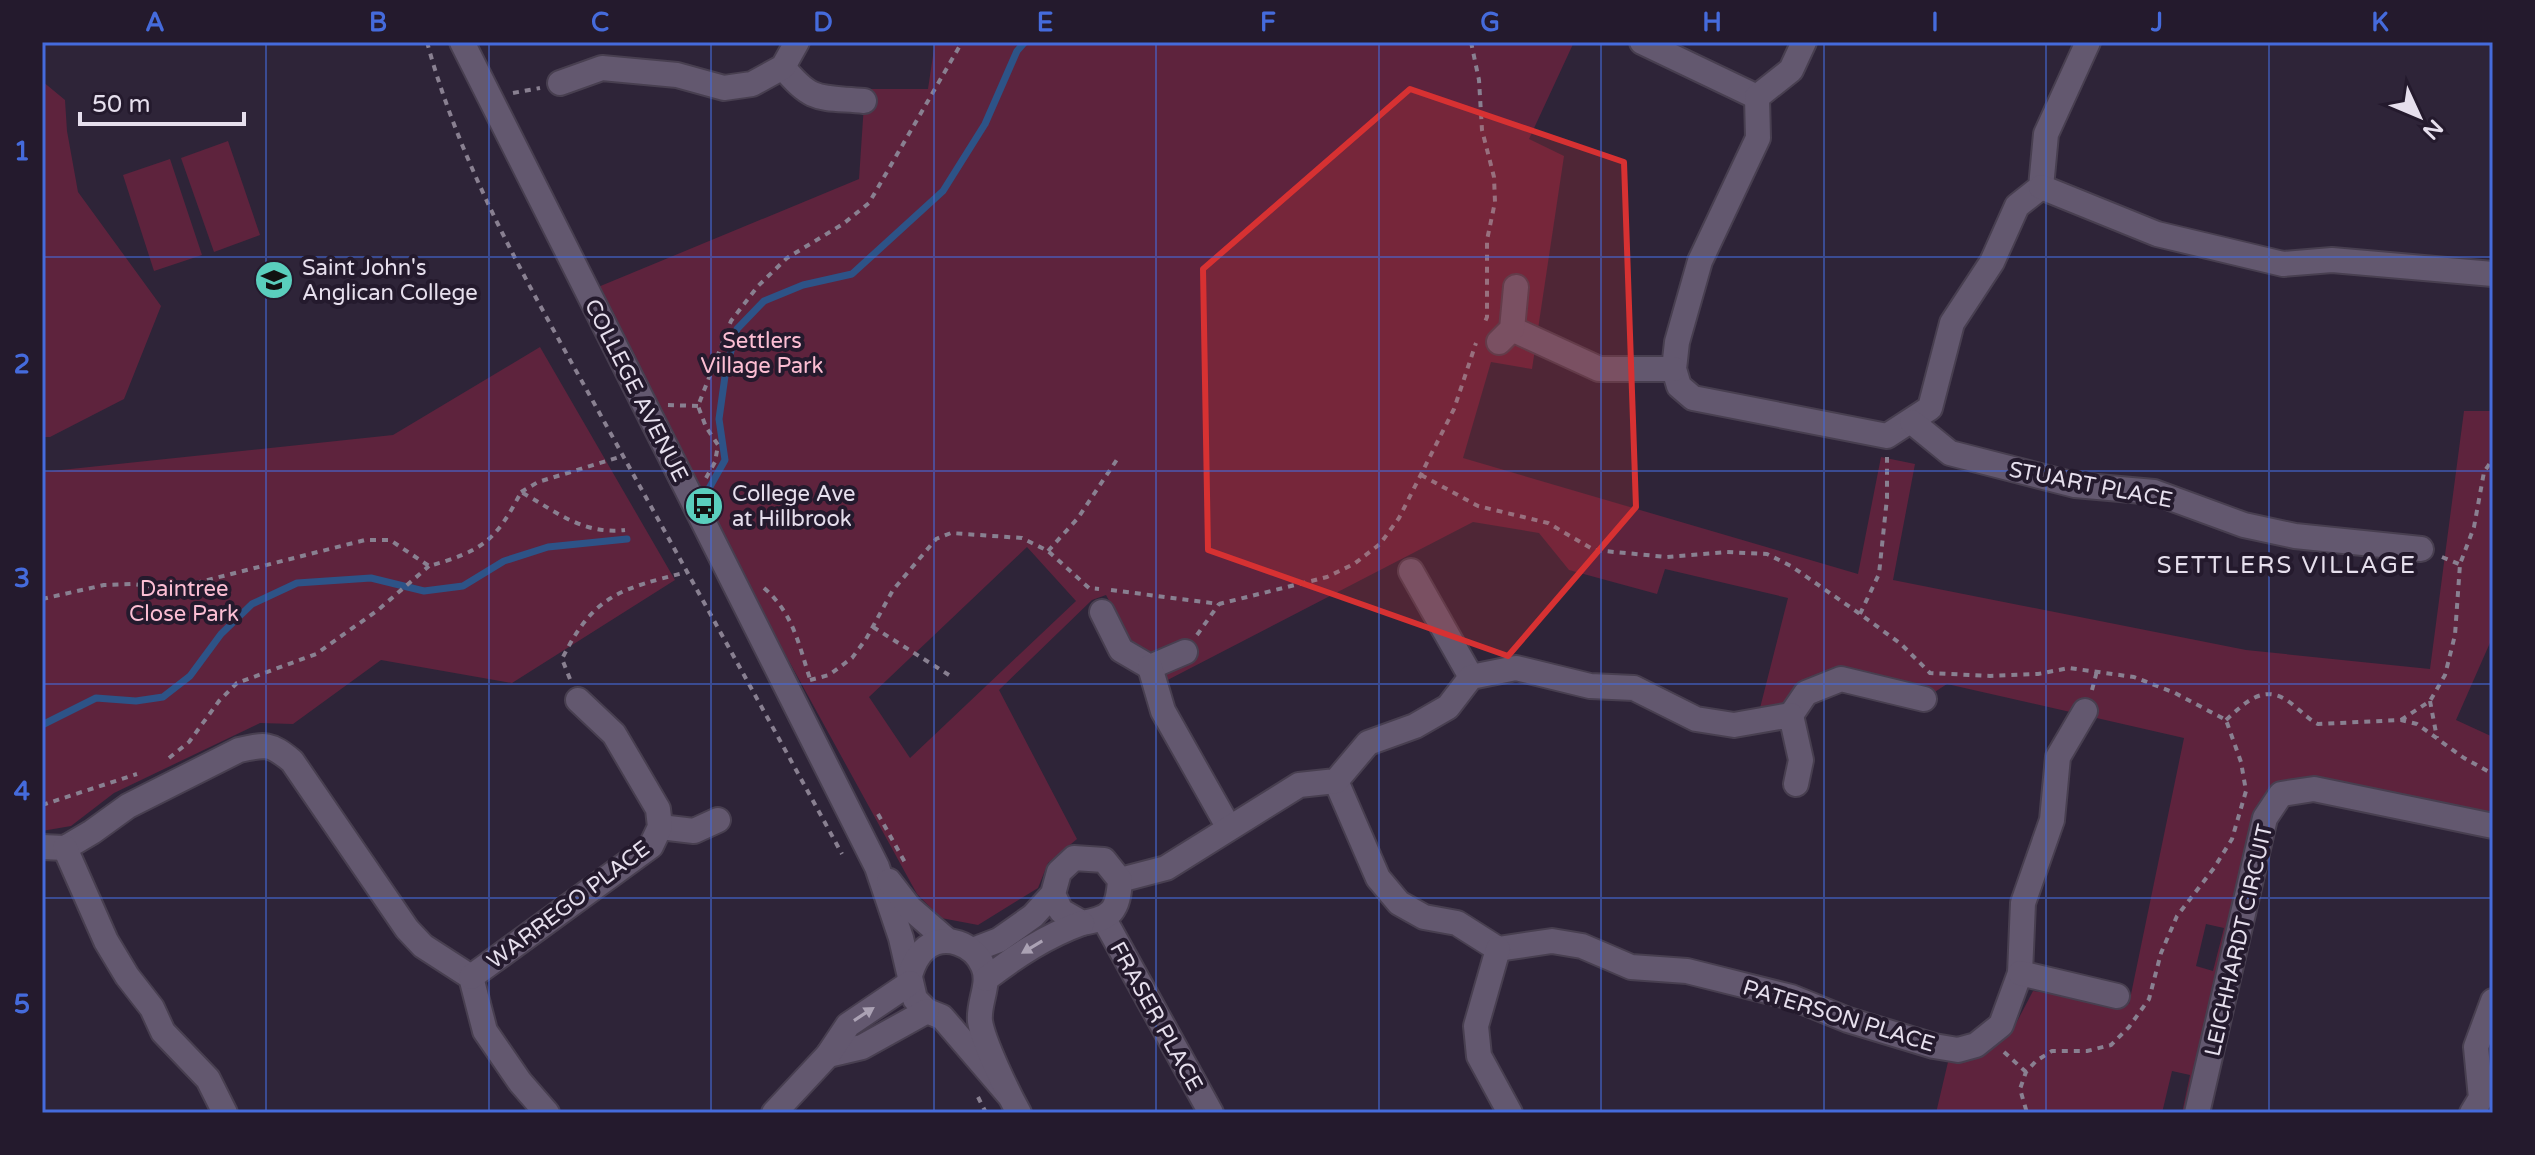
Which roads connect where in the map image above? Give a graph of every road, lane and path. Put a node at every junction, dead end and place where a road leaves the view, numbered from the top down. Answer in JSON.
{"nodes":[{"id":1,"x":427,"y":42,"type":"edge"},
{"id":2,"x":462,"y":42,"type":"edge"},
{"id":3,"x":797,"y":42,"type":"edge"},
{"id":4,"x":962,"y":42,"type":"edge"},
{"id":5,"x":1471,"y":42,"type":"edge"},
{"id":6,"x":1642,"y":42,"type":"edge"},
{"id":7,"x":1804,"y":42,"type":"edge"},
{"id":8,"x":2088,"y":42,"type":"edge"},
{"id":9,"x":783,"y":67,"type":"junction"},
{"id":10,"x":560,"y":83,"type":"dead end"},
{"id":11,"x":1757,"y":97,"type":"junction"},
{"id":12,"x":864,"y":101,"type":"dead end"},
{"id":13,"x":2041,"y":187,"type":"junction"},
{"id":14,"x":2493,"y":274,"type":"edge"},
{"id":15,"x":1516,"y":287,"type":"dead end"},
{"id":16,"x":1674,"y":369,"type":"junction"},
{"id":17,"x":661,"y":405,"type":"dead end"},
{"id":18,"x":698,"y":406,"type":"junction"},
{"id":19,"x":1912,"y":422,"type":"junction"},
{"id":20,"x":1887,"y":436,"type":"junction"},
{"id":21,"x":623,"y":456,"type":"junction"},
{"id":22,"x":1118,"y":458,"type":"dead end"},
{"id":23,"x":2493,"y":459,"type":"edge"},
{"id":24,"x":1421,"y":475,"type":"junction"},
{"id":25,"x":703,"y":484,"type":"dead end"},
{"id":26,"x":521,"y":492,"type":"junction"},
{"id":27,"x":625,"y":530,"type":"dead end"},
{"id":28,"x":2421,"y":549,"type":"dead end"},
{"id":29,"x":1048,"y":551,"type":"junction"},
{"id":30,"x":429,"y":566,"type":"junction"},
{"id":31,"x":1411,"y":571,"type":"dead end"},
{"id":32,"x":687,"y":572,"type":"junction"},
{"id":33,"x":42,"y":599,"type":"edge"},
{"id":34,"x":1219,"y":604,"type":"junction"},
{"id":35,"x":1102,"y":612,"type":"dead end"},
{"id":36,"x":1860,"y":614,"type":"junction"},
{"id":37,"x":873,"y":627,"type":"junction"},
{"id":38,"x":1185,"y":652,"type":"joint"},
{"id":39,"x":1150,"y":667,"type":"junction"},
{"id":40,"x":949,"y":675,"type":"dead end"},
{"id":41,"x":1471,"y":677,"type":"junction"},
{"id":42,"x":810,"y":680,"type":"dead end"},
{"id":43,"x":1924,"y":699,"type":"dead end"},
{"id":44,"x":578,"y":700,"type":"joint"},
{"id":45,"x":2430,"y":701,"type":"junction"},
{"id":46,"x":2085,"y":711,"type":"dead end"},
{"id":47,"x":1791,"y":715,"type":"junction"},
{"id":48,"x":2226,"y":720,"type":"junction"},
{"id":49,"x":2401,"y":720,"type":"junction"},
{"id":50,"x":2437,"y":738,"type":"junction"},
{"id":51,"x":168,"y":759,"type":"dead end"},
{"id":52,"x":142,"y":772,"type":"dead end"},
{"id":53,"x":2493,"y":774,"type":"edge"},
{"id":54,"x":1336,"y":781,"type":"junction"},
{"id":55,"x":1796,"y":784,"type":"dead end"},
{"id":56,"x":42,"y":805,"type":"edge"},
{"id":57,"x":718,"y":820,"type":"dead end"},
{"id":58,"x":2493,"y":826,"type":"edge"},
{"id":59,"x":660,"y":827,"type":"junction"},
{"id":60,"x":1229,"y":828,"type":"junction"},
{"id":61,"x":54,"y":847,"type":"edge"},
{"id":62,"x":849,"y":866,"type":"dead end"},
{"id":63,"x":877,"y":867,"type":"junction"},
{"id":64,"x":1120,"y":880,"type":"junction"},
{"id":65,"x":1053,"y":894,"type":"junction"},
{"id":66,"x":1093,"y":921,"type":"junction"},
{"id":67,"x":948,"y":941,"type":"junction"},
{"id":68,"x":1498,"y":949,"type":"junction"},
{"id":69,"x":973,"y":950,"type":"junction"},
{"id":70,"x":2020,"y":973,"type":"junction"},
{"id":71,"x":471,"y":977,"type":"junction"},
{"id":72,"x":910,"y":979,"type":"junction"},
{"id":73,"x":984,"y":989,"type":"junction"},
{"id":74,"x":2117,"y":996,"type":"dead end"},
{"id":75,"x":2493,"y":1001,"type":"edge"},
{"id":76,"x":934,"y":1014,"type":"junction"},
{"id":77,"x":1989,"y":1037,"type":"junction"},
{"id":78,"x":828,"y":1055,"type":"junction"},
{"id":79,"x":2026,"y":1072,"type":"junction"},
{"id":80,"x":974,"y":1089,"type":"dead end"},
{"id":81,"x":1014,"y":1103,"type":"edge"},
{"id":82,"x":2482,"y":1104,"type":"edge"},
{"id":83,"x":225,"y":1113,"type":"edge"},
{"id":84,"x":547,"y":1113,"type":"edge"},
{"id":85,"x":774,"y":1113,"type":"edge"},
{"id":86,"x":986,"y":1113,"type":"edge"},
{"id":87,"x":1211,"y":1113,"type":"edge"},
{"id":88,"x":1510,"y":1113,"type":"edge"},
{"id":89,"x":2027,"y":1113,"type":"edge"},
{"id":90,"x":2197,"y":1113,"type":"edge"}],
"edges":[{"from":1,"to":21,"type":"path"},
{"from":2,"to":63,"type":"street","name":"COLLEGE AVENUE"},
{"from":3,"to":9,"type":"street"},
{"from":4,"to":18,"type":"path"},
{"from":5,"to":24,"type":"path"},
{"from":6,"to":11,"type":"street"},
{"from":7,"to":11,"type":"street"},
{"from":8,"to":13,"type":"street"},
{"from":9,"to":10,"type":"street"},
{"from":9,"to":12,"type":"street"},
{"from":11,"to":16,"type":"street"},
{"from":13,"to":14,"type":"street"},
{"from":13,"to":19,"type":"street"},
{"from":15,"to":16,"type":"street"},
{"from":16,"to":20,"type":"street"},
{"from":17,"to":18,"type":"path"},
{"from":18,"to":25,"type":"path"},
{"from":19,"to":20,"type":"street"},
{"from":19,"to":28,"type":"street","name":"STUART PLACE"},
{"from":20,"to":36,"type":"path"},
{"from":21,"to":26,"type":"path"},
{"from":21,"to":32,"type":"path"},
{"from":22,"to":29,"type":"path"},
{"from":23,"to":45,"type":"path"},
{"from":24,"to":34,"type":"path"},
{"from":24,"to":36,"type":"path"},
{"from":26,"to":27,"type":"path"},
{"from":26,"to":30,"type":"path"},
{"from":29,"to":34,"type":"path"},
{"from":29,"to":37,"type":"path"},
{"from":30,"to":33,"type":"path"},
{"from":30,"to":51,"type":"path"},
{"from":31,"to":41,"type":"street"},
{"from":32,"to":44,"type":"path"},
{"from":32,"to":62,"type":"path"},
{"from":34,"to":38,"type":"path"},
{"from":35,"to":39,"type":"street"},
{"from":36,"to":48,"type":"path"},
{"from":37,"to":40,"type":"path"},
{"from":37,"to":42,"type":"path"},
{"from":38,"to":39,"type":"street"},
{"from":39,"to":60,"type":"street"},
{"from":41,"to":47,"type":"street"},
{"from":41,"to":54,"type":"street"},
{"from":43,"to":47,"type":"street"},
{"from":44,"to":59,"type":"street","name":"WARREGO PLACE"},
{"from":45,"to":49,"type":"path"},
{"from":45,"to":50,"type":"path"},
{"from":46,"to":70,"type":"street"},
{"from":47,"to":55,"type":"street"},
{"from":48,"to":49,"type":"path"},
{"from":48,"to":79,"type":"path"},
{"from":49,"to":50,"type":"path"},
{"from":50,"to":53,"type":"path"},
{"from":52,"to":56,"type":"path"},
{"from":54,"to":60,"type":"street"},
{"from":54,"to":68,"type":"street"},
{"from":57,"to":59,"type":"street","name":"WARREGO PLACE"},
{"from":58,"to":90,"type":"street","name":"LEICHHARDT CIRCUIT"},
{"from":59,"to":71,"type":"street","name":"WARREGO PLACE"},
{"from":60,"to":64,"type":"street"},
{"from":61,"to":71,"type":"street"},
{"from":61,"to":83,"type":"street"},
{"from":63,"to":67,"type":"street","name":"COLLEGE AVENUE"},
{"from":63,"to":72,"type":"street","name":"COLLEGE AVENUE"},
{"from":64,"to":65,"type":"street"},
{"from":64,"to":66,"type":"street"},
{"from":65,"to":66,"type":"street"},
{"from":65,"to":69,"type":"street"},
{"from":66,"to":73,"type":"street","one_way":true},
{"from":66,"to":87,"type":"street","name":"FRASER PLACE"},
{"from":67,"to":69,"type":"street","name":"COLLEGE AVENUE"},
{"from":67,"to":72,"type":"street"},
{"from":68,"to":77,"type":"street","name":"PATERSON PLACE"},
{"from":68,"to":88,"type":"street"},
{"from":69,"to":73,"type":"street","name":"COLLEGE AVENUE"},
{"from":70,"to":74,"type":"street"},
{"from":70,"to":77,"type":"street"},
{"from":71,"to":84,"type":"street"},
{"from":72,"to":76,"type":"street","name":"COLLEGE AVENUE"},
{"from":78,"to":72,"type":"street","one_way":true},
{"from":73,"to":76,"type":"street"},
{"from":73,"to":81,"type":"street","name":"COLLEGE AVENUE"},
{"from":75,"to":82,"type":"street"},
{"from":76,"to":78,"type":"street"},
{"from":76,"to":81,"type":"street","name":"COLLEGE AVENUE"},
{"from":77,"to":79,"type":"path"},
{"from":78,"to":85,"type":"street"},
{"from":79,"to":89,"type":"path"},
{"from":80,"to":86,"type":"path"}]}
